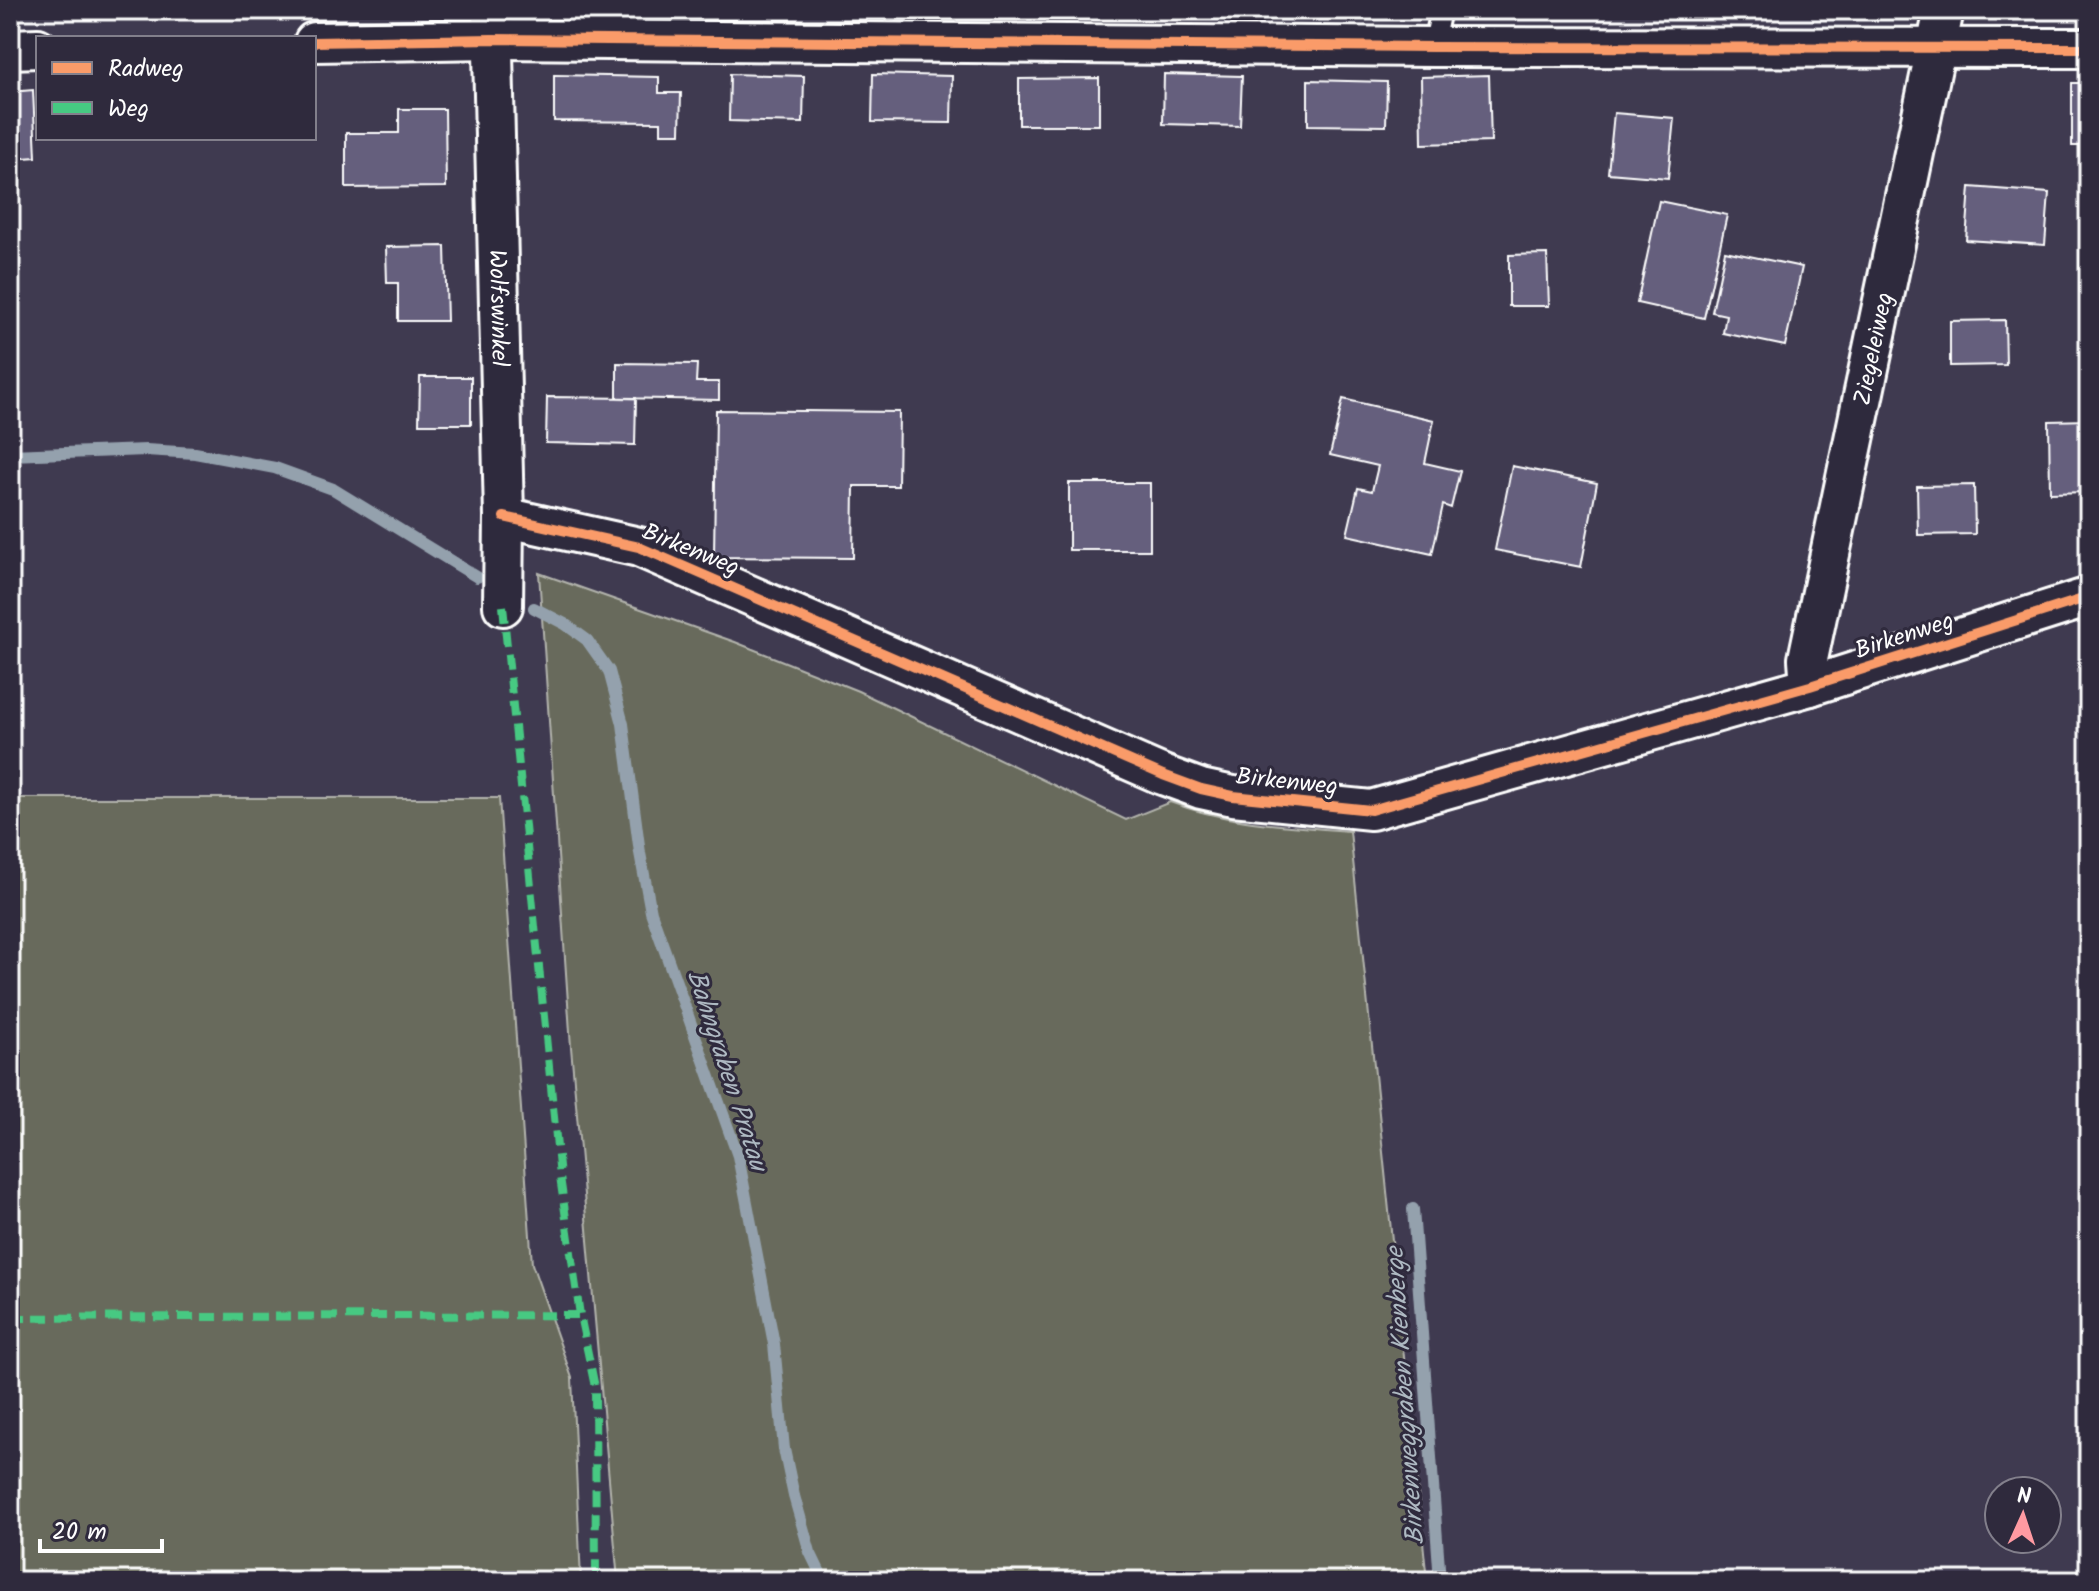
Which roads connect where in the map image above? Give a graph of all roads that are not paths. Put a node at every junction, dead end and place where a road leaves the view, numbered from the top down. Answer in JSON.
{"nodes":[{"id":1,"x":1441,"y":10,"type":"edge"},
{"id":2,"x":492,"y":24,"type":"edge"},
{"id":3,"x":1941,"y":28,"type":"edge"},
{"id":4,"x":316,"y":42,"type":"edge"},
{"id":5,"x":1433,"y":47,"type":"junction"},
{"id":6,"x":36,"y":48,"type":"edge"},
{"id":7,"x":2089,"y":48,"type":"edge"},
{"id":8,"x":10,"y":49,"type":"edge"},
{"id":9,"x":504,"y":517,"type":"junction"},
{"id":10,"x":2089,"y":597,"type":"edge"},
{"id":11,"x":503,"y":606,"type":"dead end"},
{"id":12,"x":1810,"y":686,"type":"junction"}],
"edges":[{"from":1,"to":5,"type":"lane"},
{"from":2,"to":4,"type":"street"},
{"from":2,"to":5,"type":"street"},
{"from":2,"to":9,"type":"street","name":"Wolfswinkel"},
{"from":3,"to":5,"type":"street"},
{"from":3,"to":7,"type":"street"},
{"from":3,"to":12,"type":"street","name":"Ziegeleiweg"},
{"from":6,"to":8,"type":"street"},
{"from":9,"to":11,"type":"street","name":"Wolfswinkel"},
{"from":9,"to":12,"type":"street","name":"Birkenweg"},
{"from":10,"to":12,"type":"street","name":"Birkenweg"}]}
